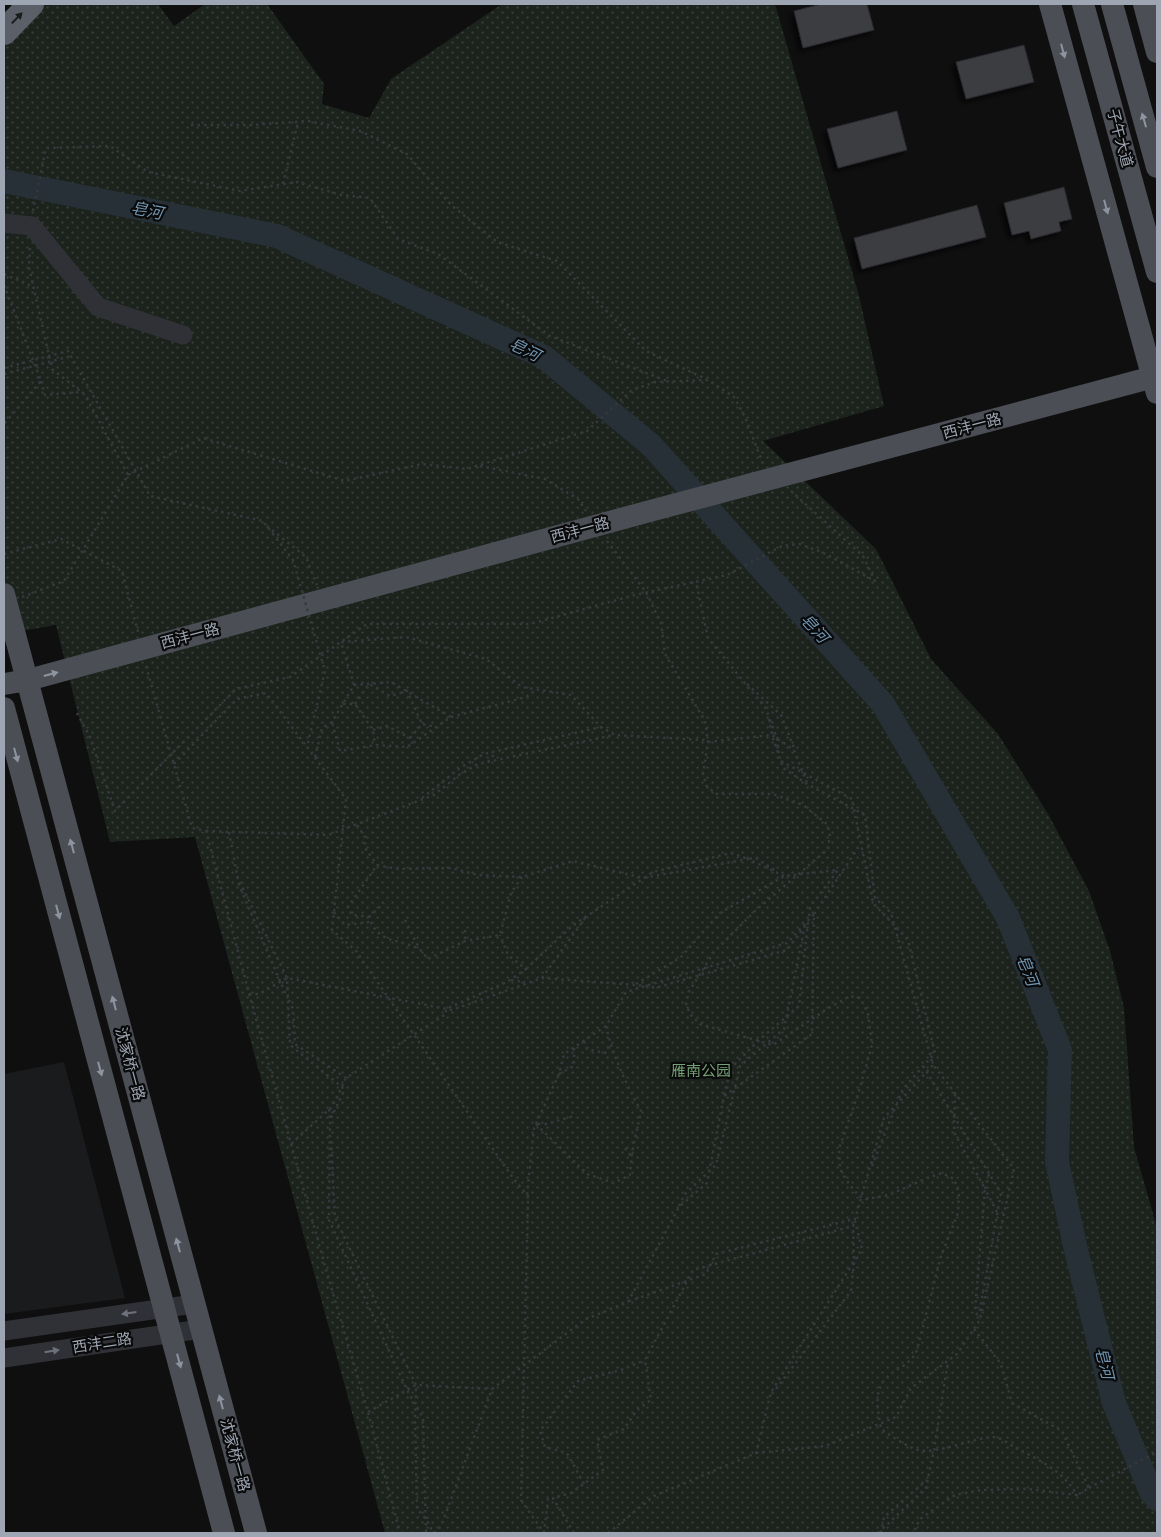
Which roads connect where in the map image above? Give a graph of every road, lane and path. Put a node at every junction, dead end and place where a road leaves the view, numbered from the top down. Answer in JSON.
{"nodes":[{"id":1,"x":31,"y":4,"type":"edge"},
{"id":2,"x":1050,"y":4,"type":"edge"},
{"id":3,"x":1083,"y":4,"type":"edge"},
{"id":4,"x":1112,"y":4,"type":"edge"},
{"id":5,"x":1144,"y":4,"type":"edge"},
{"id":6,"x":4,"y":32,"type":"edge"},
{"id":7,"x":1157,"y":52,"type":"edge"},
{"id":8,"x":298,"y":122,"type":"junction"},
{"id":9,"x":191,"y":125,"type":"dead end"},
{"id":10,"x":1157,"y":167,"type":"edge"},
{"id":11,"x":283,"y":184,"type":"junction"},
{"id":12,"x":32,"y":219,"type":"junction"},
{"id":13,"x":4,"y":222,"type":"edge"},
{"id":14,"x":1157,"y":272,"type":"edge"},
{"id":15,"x":4,"y":274,"type":"edge"},
{"id":16,"x":4,"y":285,"type":"edge"},
{"id":17,"x":34,"y":286,"type":"junction"},
{"id":18,"x":183,"y":335,"type":"dead end"},
{"id":19,"x":71,"y":356,"type":"junction"},
{"id":20,"x":4,"y":368,"type":"edge"},
{"id":21,"x":4,"y":374,"type":"edge"},
{"id":22,"x":1155,"y":375,"type":"edge"},
{"id":23,"x":708,"y":380,"type":"junction"},
{"id":24,"x":41,"y":381,"type":"junction"},
{"id":25,"x":667,"y":381,"type":"junction"},
{"id":26,"x":82,"y":392,"type":"junction"},
{"id":27,"x":4,"y":424,"type":"edge"},
{"id":28,"x":479,"y":465,"type":"junction"},
{"id":29,"x":766,"y":473,"type":"junction"},
{"id":30,"x":128,"y":475,"type":"junction"},
{"id":31,"x":592,"y":520,"type":"junction"},
{"id":32,"x":267,"y":526,"type":"junction"},
{"id":33,"x":82,"y":550,"type":"junction"},
{"id":34,"x":4,"y":554,"type":"edge"},
{"id":35,"x":696,"y":582,"type":"junction"},
{"id":36,"x":318,"y":587,"type":"junction"},
{"id":37,"x":646,"y":592,"type":"junction"},
{"id":38,"x":5,"y":598,"type":"edge"},
{"id":39,"x":140,"y":642,"type":"junction"},
{"id":40,"x":341,"y":642,"type":"junction"},
{"id":41,"x":18,"y":672,"type":"edge"},
{"id":42,"x":740,"y":678,"type":"junction"},
{"id":43,"x":4,"y":684,"type":"edge"},
{"id":44,"x":369,"y":684,"type":"junction"},
{"id":45,"x":354,"y":685,"type":"junction"},
{"id":46,"x":536,"y":690,"type":"junction"},
{"id":47,"x":406,"y":691,"type":"junction"},
{"id":48,"x":343,"y":704,"type":"junction"},
{"id":49,"x":355,"y":704,"type":"junction"},
{"id":50,"x":4,"y":708,"type":"edge"},
{"id":51,"x":766,"y":710,"type":"junction"},
{"id":52,"x":77,"y":713,"type":"dead end"},
{"id":53,"x":451,"y":717,"type":"junction"},
{"id":54,"x":332,"y":722,"type":"junction"},
{"id":55,"x":422,"y":724,"type":"junction"},
{"id":56,"x":436,"y":727,"type":"junction"},
{"id":57,"x":601,"y":727,"type":"junction"},
{"id":58,"x":373,"y":730,"type":"junction"},
{"id":59,"x":615,"y":735,"type":"junction"},
{"id":60,"x":772,"y":735,"type":"junction"},
{"id":61,"x":410,"y":738,"type":"junction"},
{"id":62,"x":777,"y":738,"type":"junction"},
{"id":63,"x":708,"y":742,"type":"junction"},
{"id":64,"x":412,"y":744,"type":"junction"},
{"id":65,"x":376,"y":745,"type":"junction"},
{"id":66,"x":307,"y":747,"type":"junction"},
{"id":67,"x":794,"y":750,"type":"junction"},
{"id":68,"x":496,"y":752,"type":"junction"},
{"id":69,"x":171,"y":754,"type":"junction"},
{"id":70,"x":315,"y":757,"type":"junction"},
{"id":71,"x":780,"y":760,"type":"junction"},
{"id":72,"x":488,"y":762,"type":"junction"},
{"id":73,"x":174,"y":764,"type":"junction"},
{"id":74,"x":803,"y":772,"type":"junction"},
{"id":75,"x":807,"y":784,"type":"junction"},
{"id":76,"x":421,"y":799,"type":"junction"},
{"id":77,"x":854,"y":808,"type":"junction"},
{"id":78,"x":357,"y":825,"type":"junction"},
{"id":79,"x":206,"y":831,"type":"junction"},
{"id":80,"x":229,"y":832,"type":"junction"},
{"id":81,"x":861,"y":844,"type":"junction"},
{"id":82,"x":748,"y":859,"type":"junction"},
{"id":83,"x":377,"y":865,"type":"junction"},
{"id":84,"x":838,"y":870,"type":"junction"},
{"id":85,"x":844,"y":870,"type":"junction"},
{"id":86,"x":799,"y":874,"type":"junction"},
{"id":87,"x":237,"y":876,"type":"junction"},
{"id":88,"x":784,"y":876,"type":"junction"},
{"id":89,"x":522,"y":877,"type":"junction"},
{"id":90,"x":643,"y":878,"type":"junction"},
{"id":91,"x":384,"y":903,"type":"dead end"},
{"id":92,"x":334,"y":912,"type":"junction"},
{"id":93,"x":814,"y":914,"type":"junction"},
{"id":94,"x":587,"y":916,"type":"junction"},
{"id":95,"x":369,"y":917,"type":"junction"},
{"id":96,"x":405,"y":920,"type":"dead end"},
{"id":97,"x":808,"y":920,"type":"junction"},
{"id":98,"x":370,"y":922,"type":"junction"},
{"id":99,"x":805,"y":925,"type":"junction"},
{"id":100,"x":896,"y":928,"type":"junction"},
{"id":101,"x":465,"y":930,"type":"dead end"},
{"id":102,"x":500,"y":935,"type":"junction"},
{"id":103,"x":465,"y":941,"type":"junction"},
{"id":104,"x":419,"y":948,"type":"junction"},
{"id":105,"x":526,"y":969,"type":"junction"},
{"id":106,"x":703,"y":969,"type":"junction"},
{"id":107,"x":699,"y":975,"type":"junction"},
{"id":108,"x":287,"y":978,"type":"junction"},
{"id":109,"x":542,"y":978,"type":"junction"},
{"id":110,"x":510,"y":980,"type":"junction"},
{"id":111,"x":280,"y":982,"type":"junction"},
{"id":112,"x":526,"y":982,"type":"junction"},
{"id":113,"x":635,"y":985,"type":"junction"},
{"id":114,"x":648,"y":986,"type":"junction"},
{"id":115,"x":249,"y":994,"type":"junction"},
{"id":116,"x":287,"y":998,"type":"junction"},
{"id":117,"x":446,"y":1009,"type":"junction"},
{"id":118,"x":786,"y":1017,"type":"junction"},
{"id":119,"x":812,"y":1019,"type":"junction"},
{"id":120,"x":606,"y":1026,"type":"junction"},
{"id":121,"x":759,"y":1040,"type":"junction"},
{"id":122,"x":584,"y":1041,"type":"junction"},
{"id":123,"x":766,"y":1042,"type":"junction"},
{"id":124,"x":295,"y":1044,"type":"junction"},
{"id":125,"x":290,"y":1045,"type":"junction"},
{"id":126,"x":610,"y":1045,"type":"junction"},
{"id":127,"x":574,"y":1048,"type":"junction"},
{"id":128,"x":931,"y":1056,"type":"junction"},
{"id":129,"x":923,"y":1066,"type":"junction"},
{"id":130,"x":934,"y":1066,"type":"junction"},
{"id":131,"x":927,"y":1072,"type":"junction"},
{"id":132,"x":559,"y":1074,"type":"junction"},
{"id":133,"x":346,"y":1078,"type":"junction"},
{"id":134,"x":342,"y":1087,"type":"junction"},
{"id":135,"x":736,"y":1087,"type":"junction"},
{"id":136,"x":954,"y":1092,"type":"junction"},
{"id":137,"x":724,"y":1096,"type":"junction"},
{"id":138,"x":896,"y":1105,"type":"junction"},
{"id":139,"x":329,"y":1109,"type":"junction"},
{"id":140,"x":574,"y":1116,"type":"dead end"},
{"id":141,"x":955,"y":1117,"type":"junction"},
{"id":142,"x":330,"y":1120,"type":"junction"},
{"id":143,"x":536,"y":1124,"type":"junction"},
{"id":144,"x":291,"y":1144,"type":"junction"},
{"id":145,"x":625,"y":1148,"type":"dead end"},
{"id":146,"x":631,"y":1156,"type":"junction"},
{"id":147,"x":709,"y":1174,"type":"junction"},
{"id":148,"x":990,"y":1174,"type":"junction"},
{"id":149,"x":867,"y":1179,"type":"junction"},
{"id":150,"x":986,"y":1190,"type":"junction"},
{"id":151,"x":527,"y":1195,"type":"junction"},
{"id":152,"x":862,"y":1197,"type":"junction"},
{"id":153,"x":679,"y":1207,"type":"junction"},
{"id":154,"x":997,"y":1213,"type":"junction"},
{"id":155,"x":855,"y":1221,"type":"junction"},
{"id":156,"x":854,"y":1226,"type":"junction"},
{"id":157,"x":854,"y":1263,"type":"junction"},
{"id":158,"x":710,"y":1265,"type":"junction"},
{"id":159,"x":688,"y":1280,"type":"junction"},
{"id":160,"x":628,"y":1302,"type":"junction"},
{"id":161,"x":194,"y":1304,"type":"junction"},
{"id":162,"x":164,"y":1308,"type":"junction"},
{"id":163,"x":980,"y":1320,"type":"junction"},
{"id":164,"x":201,"y":1329,"type":"junction"},
{"id":165,"x":974,"y":1329,"type":"junction"},
{"id":166,"x":4,"y":1331,"type":"edge"},
{"id":167,"x":171,"y":1333,"type":"junction"},
{"id":168,"x":4,"y":1358,"type":"edge"},
{"id":169,"x":644,"y":1360,"type":"junction"},
{"id":170,"x":948,"y":1361,"type":"junction"},
{"id":171,"x":416,"y":1385,"type":"junction"},
{"id":172,"x":492,"y":1389,"type":"junction"},
{"id":173,"x":407,"y":1390,"type":"junction"},
{"id":174,"x":770,"y":1396,"type":"junction"},
{"id":175,"x":416,"y":1405,"type":"junction"},
{"id":176,"x":368,"y":1412,"type":"junction"},
{"id":177,"x":880,"y":1424,"type":"junction"},
{"id":178,"x":934,"y":1450,"type":"junction"},
{"id":179,"x":1157,"y":1452,"type":"edge"},
{"id":180,"x":756,"y":1453,"type":"junction"},
{"id":181,"x":927,"y":1480,"type":"junction"},
{"id":182,"x":584,"y":1484,"type":"junction"},
{"id":183,"x":1089,"y":1488,"type":"junction"},
{"id":184,"x":1077,"y":1495,"type":"junction"},
{"id":185,"x":553,"y":1498,"type":"junction"},
{"id":186,"x":425,"y":1518,"type":"junction"},
{"id":187,"x":882,"y":1529,"type":"junction"},
{"id":188,"x":224,"y":1533,"type":"edge"},
{"id":189,"x":256,"y":1533,"type":"edge"},
{"id":190,"x":400,"y":1533,"type":"edge"},
{"id":191,"x":426,"y":1533,"type":"edge"},
{"id":192,"x":433,"y":1533,"type":"edge"},
{"id":193,"x":544,"y":1533,"type":"edge"},
{"id":194,"x":574,"y":1533,"type":"edge"},
{"id":195,"x":608,"y":1533,"type":"edge"},
{"id":196,"x":880,"y":1533,"type":"edge"},
{"id":197,"x":912,"y":1533,"type":"edge"}],
"edges":[{"from":6,"to":1,"type":"highway","one_way":true},
{"from":2,"to":22,"type":"main road","one_way":true},
{"from":3,"to":14,"type":"main road","name":"子午大道"},
{"from":10,"to":4,"type":"main road","name":"子午大道","one_way":true},
{"from":5,"to":7,"type":"main road"},
{"from":8,"to":9,"type":"path"},
{"from":8,"to":11,"type":"path"},
{"from":8,"to":23,"type":"path"},
{"from":11,"to":12,"type":"path"},
{"from":11,"to":25,"type":"path"},
{"from":12,"to":13,"type":"street"},
{"from":12,"to":17,"type":"path"},
{"from":12,"to":18,"type":"street"},
{"from":15,"to":17,"type":"path"},
{"from":16,"to":24,"type":"path"},
{"from":17,"to":26,"type":"path"},
{"from":19,"to":20,"type":"path","bridge":true},
{"from":19,"to":21,"type":"path","bridge":true},
{"from":19,"to":32,"type":"path","bridge":true},
{"from":22,"to":29,"type":"main road","name":"西沣一路"},
{"from":23,"to":25,"type":"path"},
{"from":23,"to":29,"type":"path"},
{"from":24,"to":26,"type":"path"},
{"from":24,"to":27,"type":"path"},
{"from":25,"to":28,"type":"path"},
{"from":26,"to":30,"type":"path"},
{"from":28,"to":30,"type":"path"},
{"from":28,"to":31,"type":"path"},
{"from":29,"to":31,"type":"main road","name":"西沣一路"},
{"from":29,"to":35,"type":"path"},
{"from":30,"to":33,"type":"path"},
{"from":31,"to":36,"type":"main road","name":"西沣一路"},
{"from":31,"to":37,"type":"path"},
{"from":31,"to":39,"type":"main road","name":"西沣一路"},
{"from":32,"to":36,"type":"path","bridge":true},
{"from":32,"to":66,"type":"path","bridge":true},
{"from":33,"to":34,"type":"path"},
{"from":33,"to":38,"type":"path"},
{"from":33,"to":39,"type":"path"},
{"from":35,"to":37,"type":"path"},
{"from":35,"to":42,"type":"path"},
{"from":36,"to":39,"type":"main road","name":"西沣一路"},
{"from":37,"to":40,"type":"path"},
{"from":37,"to":63,"type":"path"},
{"from":38,"to":41,"type":"main road","name":"沈家桥一路"},
{"from":39,"to":41,"type":"main road","name":"西沣一路"},
{"from":39,"to":69,"type":"path"},
{"from":40,"to":45,"type":"path"},
{"from":40,"to":46,"type":"path"},
{"from":40,"to":69,"type":"path"},
{"from":41,"to":43,"type":"main road","name":"西沣一路"},
{"from":161,"to":41,"type":"main road","name":"沈家桥一路","one_way":true},
{"from":42,"to":51,"type":"path"},
{"from":42,"to":67,"type":"path"},
{"from":44,"to":45,"type":"path"},
{"from":44,"to":47,"type":"path"},
{"from":44,"to":47,"type":"path"},
{"from":44,"to":49,"type":"path"},
{"from":45,"to":48,"type":"path"},
{"from":46,"to":53,"type":"path"},
{"from":46,"to":57,"type":"path"},
{"from":47,"to":53,"type":"path"},
{"from":47,"to":55,"type":"path"},
{"from":48,"to":49,"type":"path"},
{"from":48,"to":54,"type":"path"},
{"from":49,"to":58,"type":"path"},
{"from":50,"to":162,"type":"main road","name":"沈家桥一路","one_way":true},
{"from":51,"to":60,"type":"path"},
{"from":51,"to":62,"type":"path"},
{"from":52,"to":69,"type":"path"},
{"from":53,"to":56,"type":"path"},
{"from":54,"to":65,"type":"path"},
{"from":54,"to":70,"type":"path"},
{"from":55,"to":56,"type":"path"},
{"from":55,"to":61,"type":"path"},
{"from":56,"to":64,"type":"path"},
{"from":57,"to":59,"type":"path"},
{"from":57,"to":68,"type":"path"},
{"from":58,"to":61,"type":"path"},
{"from":58,"to":65,"type":"path"},
{"from":59,"to":63,"type":"path"},
{"from":59,"to":72,"type":"path"},
{"from":60,"to":62,"type":"path"},
{"from":60,"to":63,"type":"path"},
{"from":60,"to":71,"type":"path"},
{"from":61,"to":64,"type":"path"},
{"from":62,"to":67,"type":"path"},
{"from":62,"to":71,"type":"path"},
{"from":63,"to":86,"type":"path"},
{"from":64,"to":65,"type":"path"},
{"from":66,"to":70,"type":"path","bridge":true},
{"from":66,"to":73,"type":"path"},
{"from":67,"to":74,"type":"path"},
{"from":68,"to":72,"type":"path"},
{"from":68,"to":76,"type":"path"},
{"from":69,"to":73,"type":"path"},
{"from":70,"to":92,"type":"path","bridge":true},
{"from":71,"to":74,"type":"path"},
{"from":71,"to":75,"type":"path"},
{"from":72,"to":76,"type":"path"},
{"from":73,"to":79,"type":"path"},
{"from":74,"to":75,"type":"path"},
{"from":74,"to":77,"type":"path"},
{"from":75,"to":77,"type":"path"},
{"from":76,"to":78,"type":"path"},
{"from":77,"to":81,"type":"path"},
{"from":77,"to":100,"type":"path"},
{"from":78,"to":80,"type":"path"},
{"from":78,"to":83,"type":"path"},
{"from":79,"to":80,"type":"path"},
{"from":79,"to":115,"type":"path"},
{"from":80,"to":87,"type":"path"},
{"from":81,"to":85,"type":"path"},
{"from":81,"to":100,"type":"path"},
{"from":82,"to":88,"type":"path"},
{"from":82,"to":90,"type":"path"},
{"from":82,"to":90,"type":"path"},
{"from":83,"to":89,"type":"path"},
{"from":83,"to":95,"type":"path"},
{"from":84,"to":85,"type":"path"},
{"from":84,"to":86,"type":"path"},
{"from":84,"to":97,"type":"path"},
{"from":85,"to":93,"type":"path"},
{"from":86,"to":88,"type":"path"},
{"from":86,"to":106,"type":"path"},
{"from":87,"to":108,"type":"path"},
{"from":87,"to":111,"type":"path"},
{"from":88,"to":113,"type":"path"},
{"from":89,"to":90,"type":"path"},
{"from":89,"to":102,"type":"path"},
{"from":90,"to":94,"type":"path"},
{"from":91,"to":95,"type":"path"},
{"from":92,"to":98,"type":"path"},
{"from":92,"to":151,"type":"path","bridge":true},
{"from":93,"to":97,"type":"path"},
{"from":93,"to":119,"type":"path"},
{"from":94,"to":105,"type":"path"},
{"from":94,"to":109,"type":"path"},
{"from":95,"to":98,"type":"path"},
{"from":96,"to":104,"type":"path"},
{"from":97,"to":99,"type":"path"},
{"from":97,"to":106,"type":"path"},
{"from":97,"to":118,"type":"path"},
{"from":98,"to":104,"type":"path"},
{"from":99,"to":107,"type":"path"},
{"from":99,"to":118,"type":"path"},
{"from":100,"to":128,"type":"path"},
{"from":100,"to":128,"type":"path"},
{"from":101,"to":103,"type":"path"},
{"from":102,"to":103,"type":"path"},
{"from":102,"to":105,"type":"path"},
{"from":103,"to":104,"type":"path"},
{"from":105,"to":110,"type":"path"},
{"from":106,"to":107,"type":"path"},
{"from":106,"to":114,"type":"path"},
{"from":107,"to":114,"type":"path"},
{"from":107,"to":121,"type":"path"},
{"from":108,"to":111,"type":"path"},
{"from":108,"to":116,"type":"path"},
{"from":108,"to":117,"type":"path"},
{"from":109,"to":112,"type":"path"},
{"from":109,"to":113,"type":"path"},
{"from":110,"to":112,"type":"path"},
{"from":110,"to":117,"type":"path"},
{"from":111,"to":115,"type":"path"},
{"from":111,"to":116,"type":"path"},
{"from":112,"to":117,"type":"path"},
{"from":113,"to":114,"type":"path"},
{"from":114,"to":120,"type":"path"},
{"from":115,"to":144,"type":"path"},
{"from":116,"to":124,"type":"path"},
{"from":116,"to":125,"type":"path"},
{"from":117,"to":133,"type":"path"},
{"from":118,"to":121,"type":"path"},
{"from":118,"to":123,"type":"path"},
{"from":119,"to":123,"type":"path"},
{"from":119,"to":135,"type":"path"},
{"from":119,"to":152,"type":"path"},
{"from":120,"to":122,"type":"path"},
{"from":120,"to":126,"type":"path"},
{"from":121,"to":123,"type":"path"},
{"from":121,"to":137,"type":"path"},
{"from":122,"to":126,"type":"path"},
{"from":122,"to":127,"type":"path"},
{"from":123,"to":135,"type":"path"},
{"from":124,"to":125,"type":"path"},
{"from":124,"to":133,"type":"path"},
{"from":125,"to":134,"type":"path"},
{"from":126,"to":146,"type":"path"},
{"from":127,"to":132,"type":"path"},
{"from":127,"to":132,"type":"path"},
{"from":128,"to":129,"type":"path"},
{"from":128,"to":130,"type":"path"},
{"from":129,"to":131,"type":"path"},
{"from":129,"to":138,"type":"path"},
{"from":130,"to":131,"type":"path"},
{"from":130,"to":136,"type":"path"},
{"from":131,"to":138,"type":"path"},
{"from":131,"to":141,"type":"path"},
{"from":132,"to":143,"type":"path"},
{"from":133,"to":134,"type":"path"},
{"from":134,"to":139,"type":"path"},
{"from":134,"to":142,"type":"path"},
{"from":135,"to":137,"type":"path"},
{"from":135,"to":147,"type":"path"},
{"from":136,"to":141,"type":"path"},
{"from":136,"to":163,"type":"path"},
{"from":137,"to":147,"type":"path"},
{"from":138,"to":149,"type":"path"},
{"from":138,"to":149,"type":"path"},
{"from":139,"to":142,"type":"path"},
{"from":139,"to":144,"type":"path"},
{"from":140,"to":143,"type":"path"},
{"from":141,"to":148,"type":"path"},
{"from":141,"to":150,"type":"path"},
{"from":142,"to":171,"type":"path"},
{"from":142,"to":173,"type":"path"},
{"from":143,"to":146,"type":"path"},
{"from":143,"to":151,"type":"path"},
{"from":144,"to":176,"type":"path"},
{"from":145,"to":146,"type":"path"},
{"from":147,"to":153,"type":"path"},
{"from":147,"to":153,"type":"path"},
{"from":148,"to":150,"type":"path"},
{"from":148,"to":154,"type":"path"},
{"from":149,"to":152,"type":"path"},
{"from":150,"to":154,"type":"path"},
{"from":150,"to":163,"type":"path"},
{"from":151,"to":193,"type":"path","bridge":true},
{"from":152,"to":155,"type":"path"},
{"from":152,"to":177,"type":"path"},
{"from":153,"to":160,"type":"path"},
{"from":154,"to":163,"type":"path"},
{"from":155,"to":156,"type":"path"},
{"from":155,"to":157,"type":"path"},
{"from":155,"to":158,"type":"path"},
{"from":156,"to":157,"type":"path"},
{"from":156,"to":158,"type":"path"},
{"from":157,"to":174,"type":"path"},
{"from":157,"to":174,"type":"path"},
{"from":158,"to":159,"type":"path"},
{"from":158,"to":159,"type":"path"},
{"from":159,"to":160,"type":"path"},
{"from":159,"to":169,"type":"path"},
{"from":160,"to":172,"type":"path"},
{"from":161,"to":162,"type":"street","name":"西沣二路"},
{"from":161,"to":164,"type":"main road","name":"沈家桥一路"},
{"from":162,"to":166,"type":"street","name":"西沣二路","one_way":true},
{"from":162,"to":167,"type":"main road","name":"沈家桥一路"},
{"from":163,"to":165,"type":"path"},
{"from":164,"to":167,"type":"street","name":"西沣二路"},
{"from":189,"to":164,"type":"main road","name":"沈家桥一路","one_way":true},
{"from":165,"to":170,"type":"path"},
{"from":165,"to":183,"type":"path"},
{"from":168,"to":167,"type":"street","name":"西沣二路","one_way":true},
{"from":167,"to":188,"type":"main road","name":"沈家桥一路","one_way":true},
{"from":169,"to":182,"type":"path"},
{"from":169,"to":182,"type":"path"},
{"from":170,"to":177,"type":"path"},
{"from":170,"to":178,"type":"path"},
{"from":171,"to":172,"type":"path"},
{"from":171,"to":173,"type":"path"},
{"from":171,"to":175,"type":"path"},
{"from":172,"to":192,"type":"path"},
{"from":173,"to":175,"type":"path"},
{"from":173,"to":176,"type":"path"},
{"from":174,"to":180,"type":"path"},
{"from":175,"to":186,"type":"path"},
{"from":175,"to":186,"type":"path"},
{"from":176,"to":190,"type":"path"},
{"from":177,"to":178,"type":"path"},
{"from":177,"to":180,"type":"path"},
{"from":178,"to":181,"type":"path"},
{"from":178,"to":184,"type":"path"},
{"from":179,"to":183,"type":"path"},
{"from":180,"to":195,"type":"path"},
{"from":181,"to":187,"type":"path"},
{"from":181,"to":187,"type":"path"},
{"from":182,"to":185,"type":"path"},
{"from":183,"to":184,"type":"path"},
{"from":184,"to":197,"type":"path"},
{"from":185,"to":193,"type":"path"},
{"from":185,"to":194,"type":"path"},
{"from":186,"to":191,"type":"path"},
{"from":186,"to":192,"type":"path"},
{"from":187,"to":196,"type":"path"}]}
